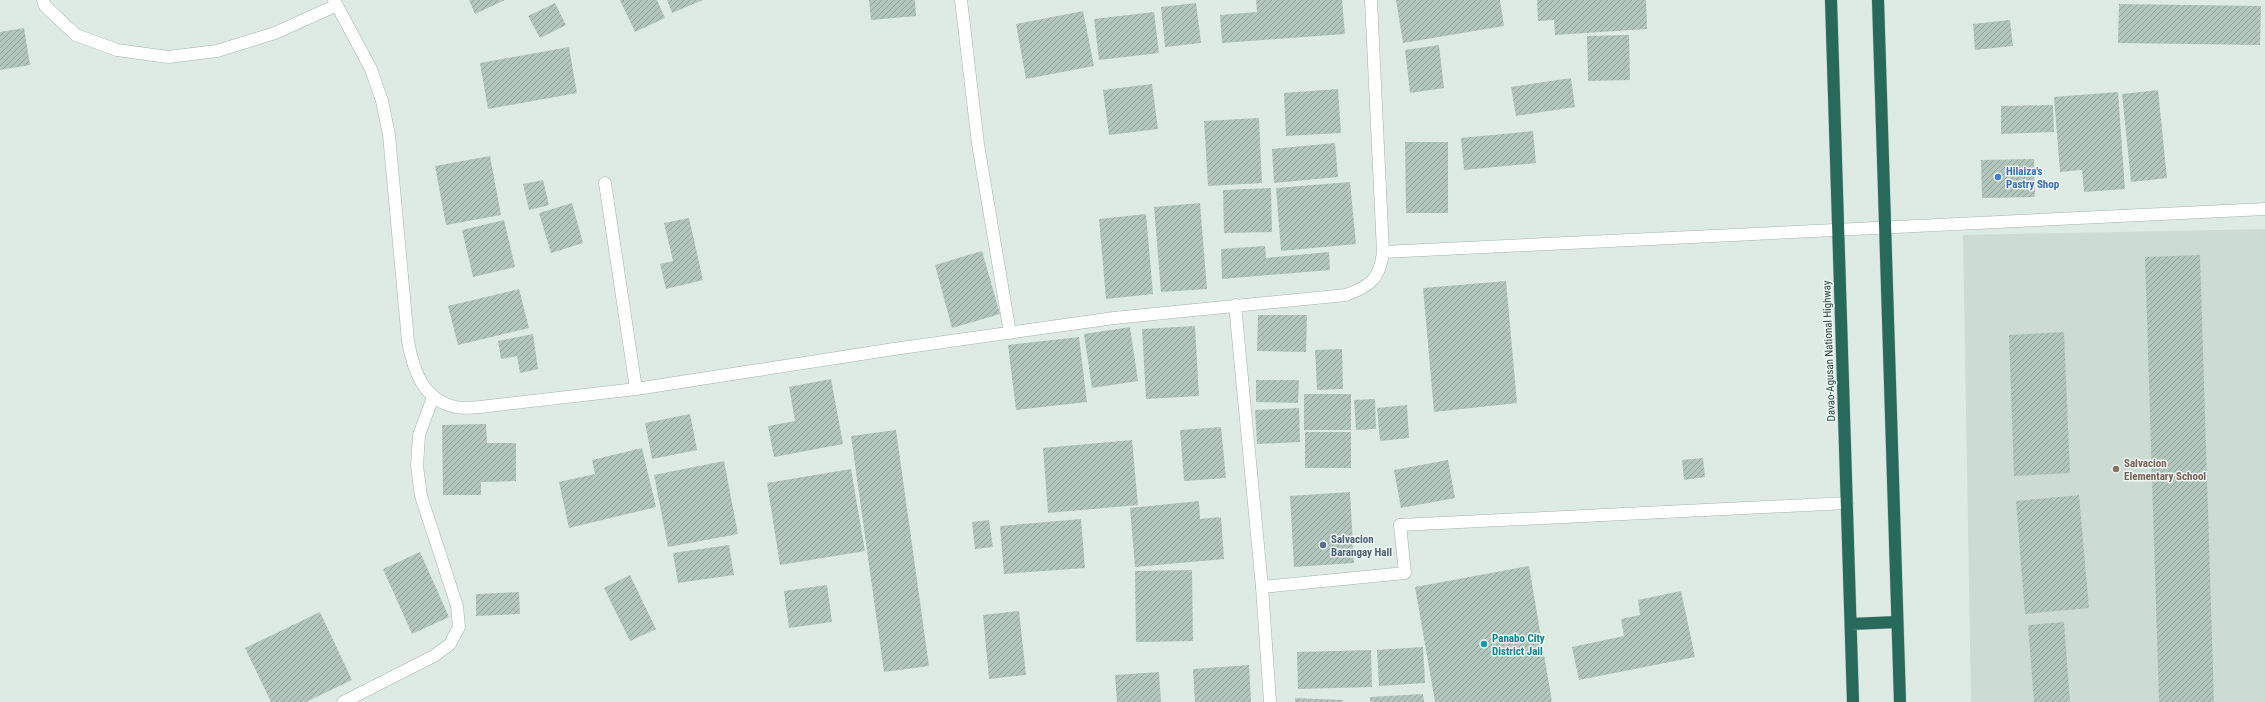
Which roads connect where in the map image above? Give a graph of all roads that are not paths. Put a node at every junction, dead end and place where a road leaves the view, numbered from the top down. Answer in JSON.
{"nodes":[{"id":1,"x":43,"y":0,"type":"edge"},
{"id":2,"x":961,"y":0,"type":"edge"},
{"id":3,"x":1371,"y":0,"type":"edge"},
{"id":4,"x":1831,"y":0,"type":"edge"},
{"id":5,"x":1878,"y":0,"type":"edge"},
{"id":6,"x":335,"y":2,"type":"edge"},
{"id":7,"x":605,"y":183,"type":"dead end"},
{"id":8,"x":2265,"y":209,"type":"edge"},
{"id":9,"x":1885,"y":229,"type":"junction"},
{"id":10,"x":1838,"y":231,"type":"junction"},
{"id":11,"x":1383,"y":252,"type":"junction"},
{"id":12,"x":1235,"y":305,"type":"junction"},
{"id":13,"x":1010,"y":333,"type":"junction"},
{"id":14,"x":636,"y":389,"type":"junction"},
{"id":15,"x":433,"y":397,"type":"junction"},
{"id":16,"x":1847,"y":503,"type":"junction"},
{"id":17,"x":1262,"y":587,"type":"junction"},
{"id":18,"x":1897,"y":622,"type":"junction"},
{"id":19,"x":1851,"y":624,"type":"junction"},
{"id":20,"x":343,"y":702,"type":"edge"},
{"id":21,"x":1270,"y":702,"type":"edge"},
{"id":22,"x":1853,"y":702,"type":"edge"},
{"id":23,"x":1900,"y":702,"type":"edge"}],
"edges":[{"from":1,"to":6,"type":"street"},
{"from":2,"to":13,"type":"street"},
{"from":3,"to":11,"type":"street"},
{"from":4,"to":10,"type":"highway","name":"Davao-Agusan National Highway"},
{"from":5,"to":9,"type":"highway"},
{"from":6,"to":15,"type":"street"},
{"from":7,"to":14,"type":"street"},
{"from":8,"to":9,"type":"street"},
{"from":9,"to":10,"type":"street"},
{"from":9,"to":18,"type":"highway"},
{"from":10,"to":11,"type":"street"},
{"from":10,"to":16,"type":"highway","name":"Davao-Agusan National Highway"},
{"from":11,"to":12,"type":"street"},
{"from":12,"to":13,"type":"street"},
{"from":12,"to":17,"type":"street"},
{"from":13,"to":14,"type":"street"},
{"from":14,"to":15,"type":"street"},
{"from":15,"to":20,"type":"street"},
{"from":16,"to":17,"type":"street"},
{"from":16,"to":19,"type":"highway","name":"Davao-Agusan National Highway"},
{"from":17,"to":21,"type":"street"},
{"from":18,"to":19,"type":"highway"},
{"from":18,"to":23,"type":"highway"},
{"from":19,"to":22,"type":"highway","name":"Davao-Agusan National Highway"}]}
